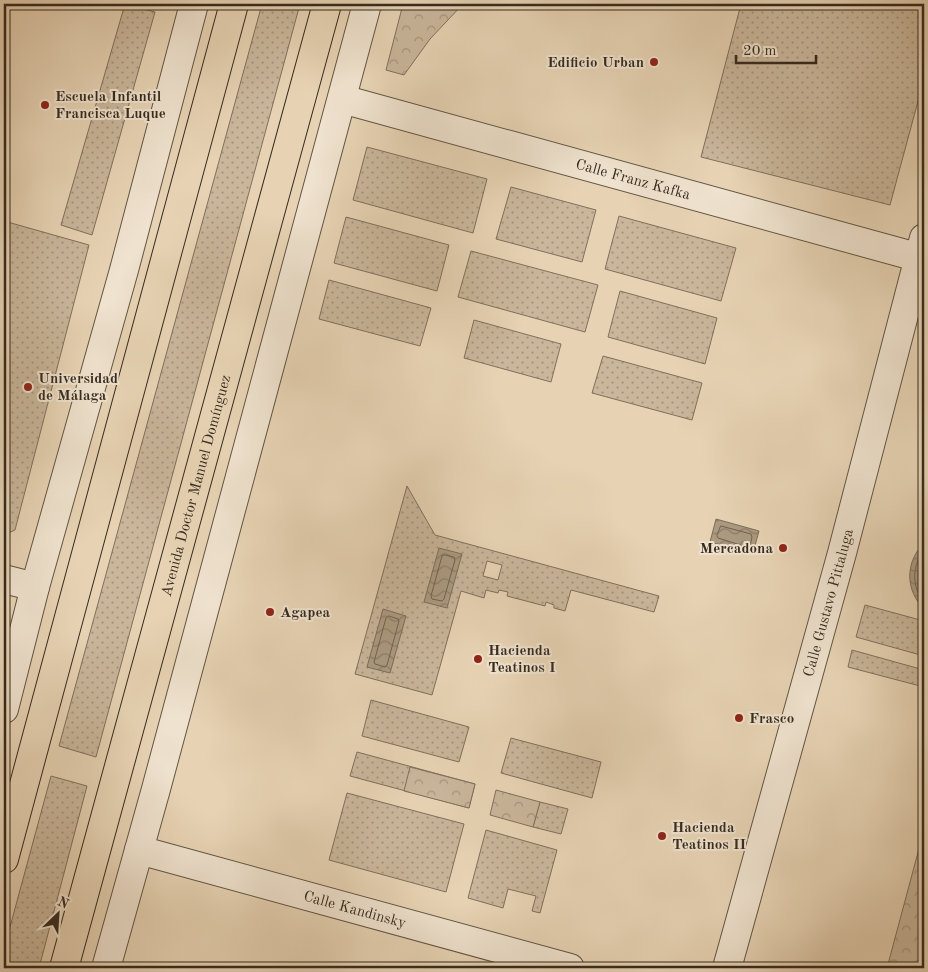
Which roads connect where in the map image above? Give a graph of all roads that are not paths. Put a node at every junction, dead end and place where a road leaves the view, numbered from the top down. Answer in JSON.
{"nodes":[{"id":1,"x":194,"y":4,"type":"edge"},
{"id":2,"x":234,"y":4,"type":"edge"},
{"id":3,"x":327,"y":4,"type":"edge"},
{"id":4,"x":367,"y":4,"type":"edge"},
{"id":5,"x":342,"y":99,"type":"junction"},
{"id":6,"x":922,"y":251,"type":"edge"},
{"id":7,"x":4,"y":579,"type":"edge"},
{"id":8,"x":35,"y":587,"type":"junction"},
{"id":9,"x":4,"y":708,"type":"edge"},
{"id":10,"x":139,"y":850,"type":"junction"},
{"id":11,"x":4,"y":859,"type":"edge"},
{"id":12,"x":64,"y":968,"type":"edge"},
{"id":13,"x":106,"y":968,"type":"edge"},
{"id":14,"x":570,"y":968,"type":"edge"},
{"id":15,"x":727,"y":968,"type":"edge"}],
"edges":[{"from":1,"to":8,"type":"street"},
{"from":2,"to":11,"type":"main road"},
{"from":3,"to":12,"type":"main road","name":"Avenida Doctor Manuel Domínguez"},
{"from":4,"to":5,"type":"street"},
{"from":5,"to":6,"type":"street","name":"Calle Franz Kafka"},
{"from":5,"to":10,"type":"street"},
{"from":6,"to":15,"type":"street","name":"Calle Gustavo Pittaluga"},
{"from":7,"to":8,"type":"street"},
{"from":8,"to":9,"type":"street"},
{"from":10,"to":13,"type":"street"},
{"from":10,"to":14,"type":"street","name":"Calle Kandinsky"}]}
